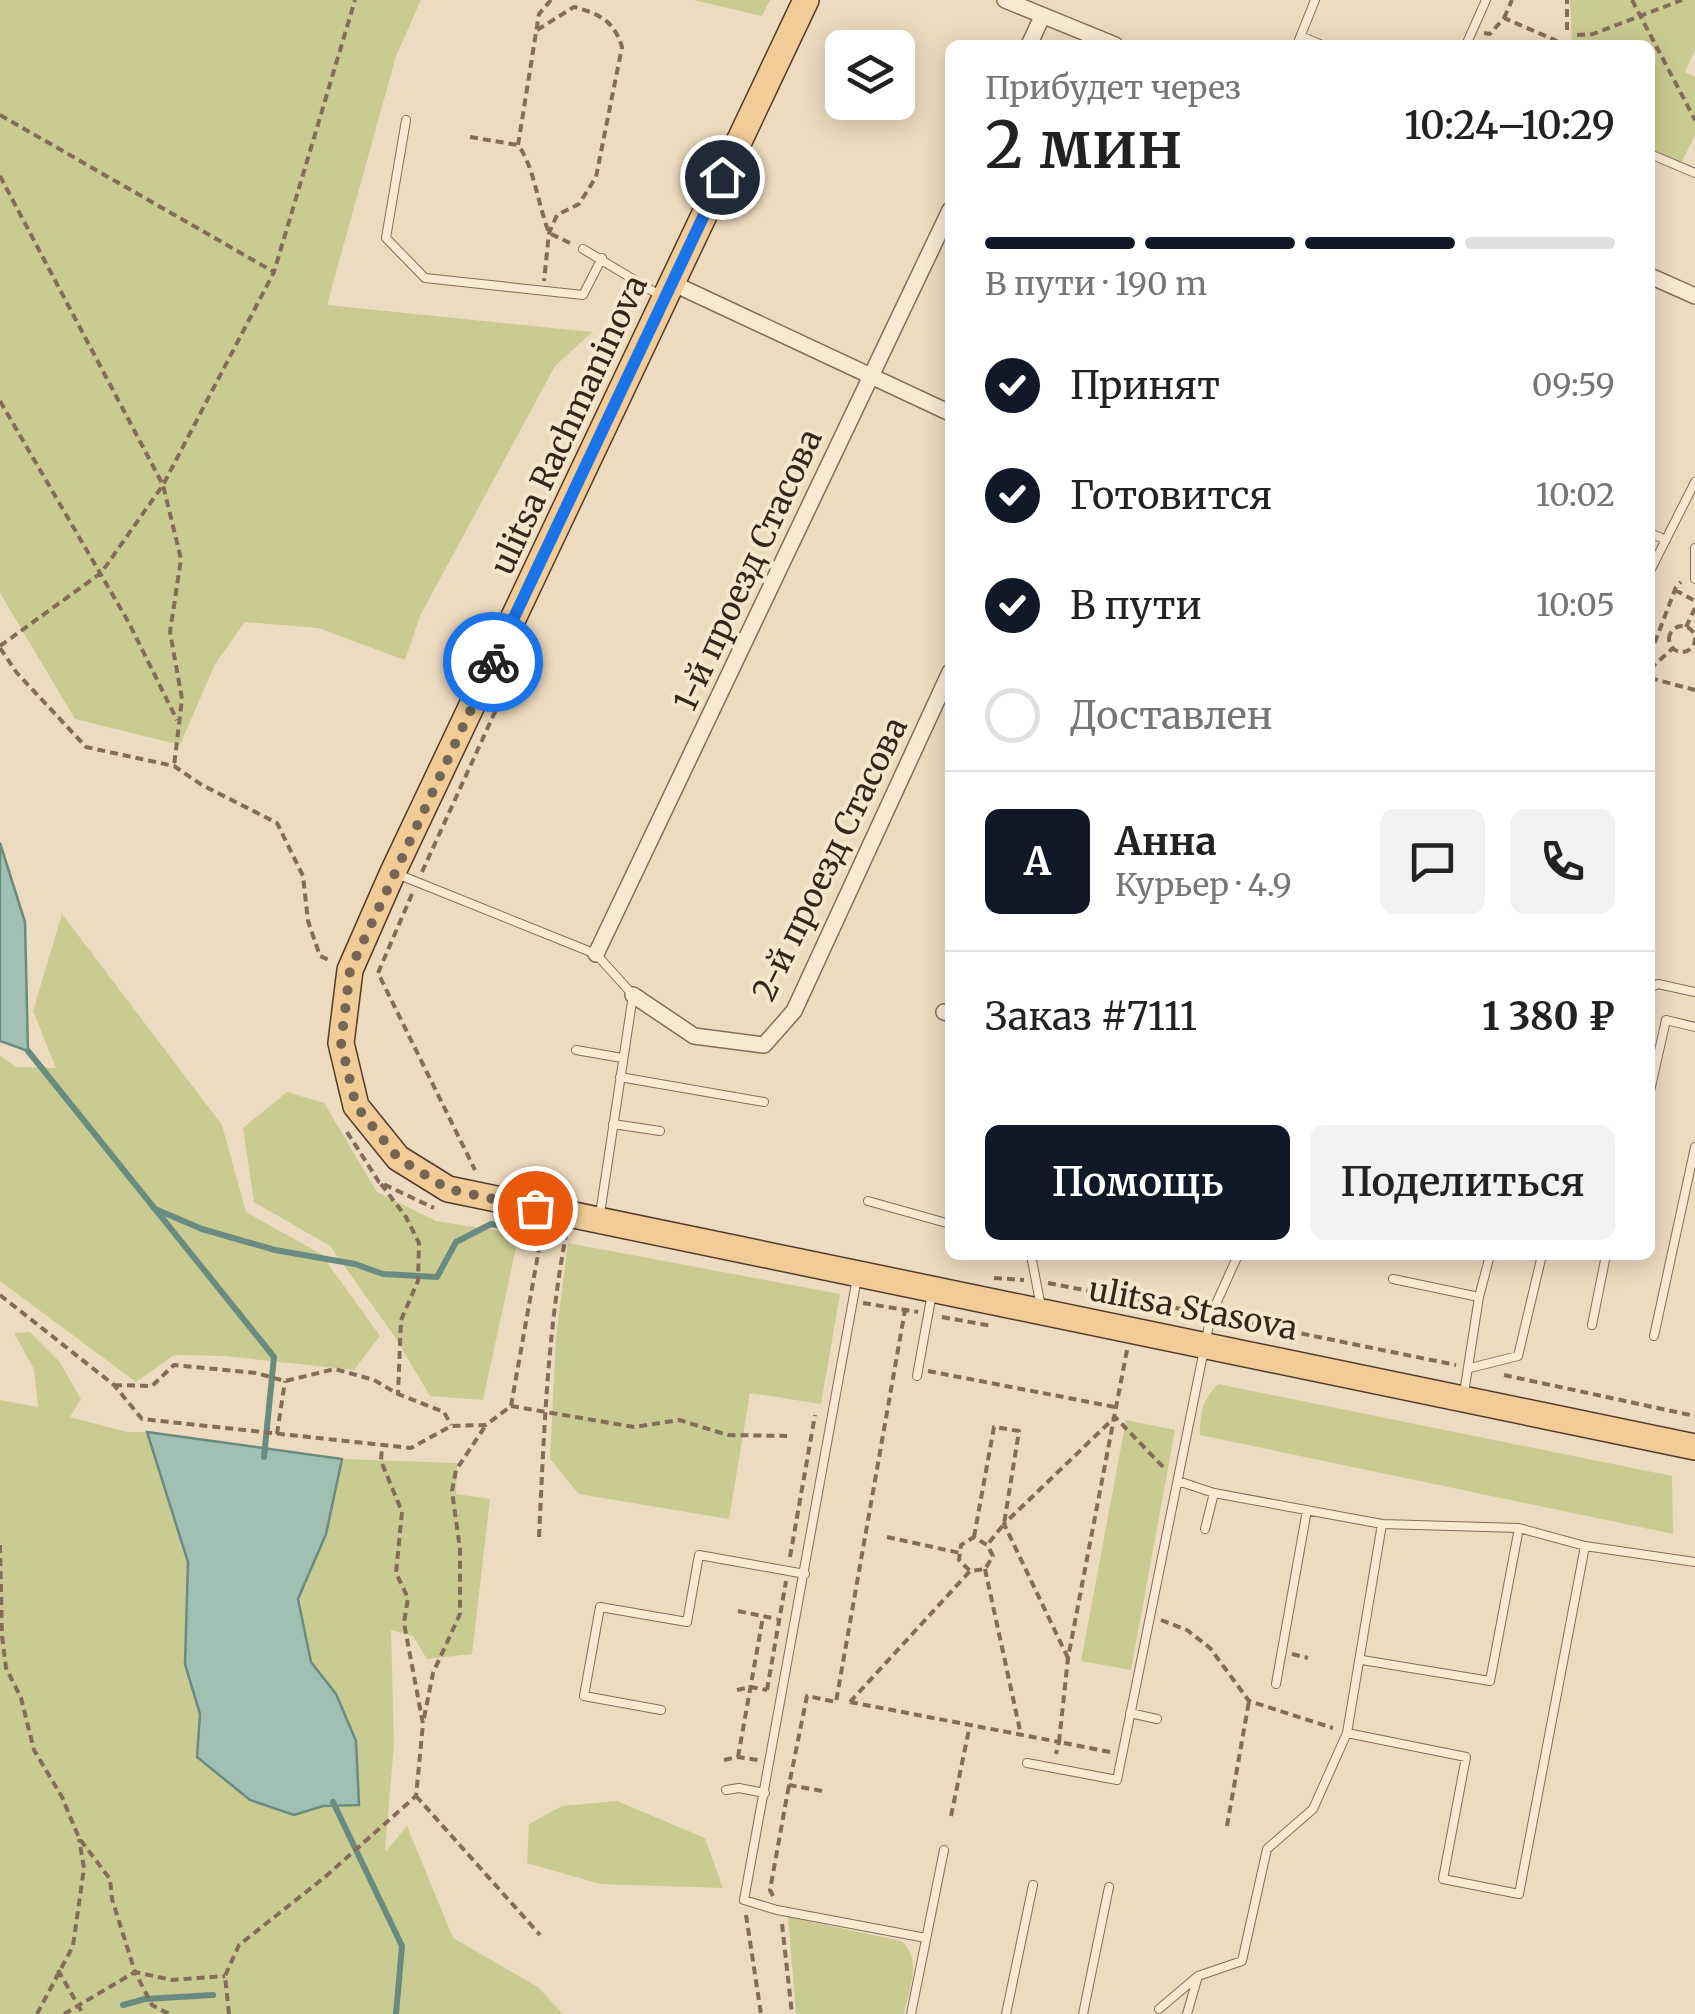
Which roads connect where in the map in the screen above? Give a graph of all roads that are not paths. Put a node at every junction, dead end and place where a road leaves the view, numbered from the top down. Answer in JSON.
{"nodes":[{"id":1,"x":806,"y":0,"type":"edge"},
{"id":2,"x":1005,"y":0,"type":"edge"},
{"id":3,"x":1316,"y":0,"type":"edge"},
{"id":4,"x":1484,"y":1,"type":"edge"},
{"id":5,"x":1042,"y":17,"type":"junction"},
{"id":6,"x":1031,"y":40,"type":"edge"},
{"id":7,"x":1102,"y":40,"type":"edge"},
{"id":8,"x":1299,"y":40,"type":"edge"},
{"id":9,"x":1468,"y":40,"type":"edge"},
{"id":10,"x":406,"y":120,"type":"dead end"},
{"id":11,"x":1655,"y":156,"type":"edge"},
{"id":12,"x":1695,"y":158,"type":"edge"},
{"id":13,"x":1692,"y":172,"type":"edge"},
{"id":14,"x":945,"y":221,"type":"edge"},
{"id":15,"x":583,"y":249,"type":"road end"},
{"id":16,"x":602,"y":258,"type":"junction"},
{"id":17,"x":1655,"y":278,"type":"edge"},
{"id":18,"x":668,"y":291,"type":"junction"},
{"id":19,"x":1695,"y":296,"type":"edge"},
{"id":20,"x":871,"y":376,"type":"junction"},
{"id":21,"x":945,"y":411,"type":"edge"},
{"id":22,"x":1695,"y":482,"type":"edge"},
{"id":23,"x":1655,"y":536,"type":"edge"},
{"id":24,"x":1666,"y":540,"type":"junction"},
{"id":25,"x":1695,"y":548,"type":"edge"},
{"id":26,"x":1655,"y":561,"type":"edge"},
{"id":27,"x":1694,"y":572,"type":"edge"},
{"id":28,"x":1695,"y":579,"type":"edge"},
{"id":29,"x":945,"y":683,"type":"edge"},
{"id":30,"x":405,"y":878,"type":"junction"},
{"id":31,"x":596,"y":954,"type":"junction"},
{"id":32,"x":1655,"y":986,"type":"edge"},
{"id":33,"x":1695,"y":992,"type":"edge"},
{"id":34,"x":633,"y":995,"type":"junction"},
{"id":35,"x":1695,"y":1027,"type":"edge"},
{"id":36,"x":576,"y":1050,"type":"dead end"},
{"id":37,"x":622,"y":1058,"type":"junction"},
{"id":38,"x":1655,"y":1069,"type":"edge"},
{"id":39,"x":620,"y":1076,"type":"junction"},
{"id":40,"x":764,"y":1102,"type":"dead end"},
{"id":41,"x":356,"y":1106,"type":"joint"},
{"id":42,"x":614,"y":1124,"type":"junction"},
{"id":43,"x":660,"y":1132,"type":"dead end"},
{"id":44,"x":1695,"y":1147,"type":"edge"},
{"id":45,"x":868,"y":1201,"type":"dead end"},
{"id":46,"x":599,"y":1222,"type":"junction"},
{"id":47,"x":945,"y":1223,"type":"edge"},
{"id":48,"x":1032,"y":1260,"type":"edge"},
{"id":49,"x":1236,"y":1260,"type":"edge"},
{"id":50,"x":1489,"y":1260,"type":"edge"},
{"id":51,"x":1541,"y":1260,"type":"edge"},
{"id":52,"x":1605,"y":1260,"type":"edge"},
{"id":53,"x":858,"y":1273,"type":"junction"},
{"id":54,"x":1394,"y":1279,"type":"dead end"},
{"id":55,"x":933,"y":1289,"type":"junction"},
{"id":56,"x":1479,"y":1297,"type":"junction"},
{"id":57,"x":1041,"y":1312,"type":"junction"},
{"id":58,"x":1592,"y":1325,"type":"dead end"},
{"id":59,"x":1654,"y":1336,"type":"dead end"},
{"id":60,"x":1205,"y":1344,"type":"junction"},
{"id":61,"x":1470,"y":1368,"type":"junction"},
{"id":62,"x":918,"y":1373,"type":"road end"},
{"id":63,"x":1463,"y":1398,"type":"junction"},
{"id":64,"x":1691,"y":1442,"type":"edge"},
{"id":65,"x":1178,"y":1481,"type":"junction"},
{"id":66,"x":1214,"y":1493,"type":"junction"},
{"id":67,"x":1307,"y":1510,"type":"junction"},
{"id":68,"x":1382,"y":1524,"type":"junction"},
{"id":69,"x":1205,"y":1528,"type":"dead end"},
{"id":70,"x":1519,"y":1528,"type":"junction"},
{"id":71,"x":1585,"y":1546,"type":"junction"},
{"id":72,"x":1695,"y":1562,"type":"edge"},
{"id":73,"x":805,"y":1574,"type":"junction"},
{"id":74,"x":1362,"y":1660,"type":"junction"},
{"id":75,"x":1276,"y":1684,"type":"dead end"},
{"id":76,"x":661,"y":1710,"type":"dead end"},
{"id":77,"x":1130,"y":1713,"type":"junction"},
{"id":78,"x":1157,"y":1719,"type":"dead end"},
{"id":79,"x":1347,"y":1733,"type":"junction"},
{"id":80,"x":1027,"y":1764,"type":"dead end"},
{"id":81,"x":726,"y":1790,"type":"dead end"},
{"id":82,"x":765,"y":1793,"type":"junction"},
{"id":83,"x":944,"y":1850,"type":"dead end"},
{"id":84,"x":1033,"y":1884,"type":"dead end"},
{"id":85,"x":1109,"y":1887,"type":"dead end"},
{"id":86,"x":926,"y":1938,"type":"junction"},
{"id":87,"x":1198,"y":1976,"type":"junction"},
{"id":88,"x":1159,"y":2009,"type":"dead end"},
{"id":89,"x":910,"y":2014,"type":"edge"},
{"id":90,"x":1006,"y":2014,"type":"edge"},
{"id":91,"x":1082,"y":2014,"type":"edge"},
{"id":92,"x":1187,"y":2014,"type":"edge"}],
"edges":[{"from":1,"to":18,"type":"main road","name":"ulitsa Rachmaninova"},
{"from":2,"to":5,"type":"street"},
{"from":3,"to":8,"type":"lane"},
{"from":4,"to":9,"type":"lane"},
{"from":5,"to":6,"type":"street"},
{"from":5,"to":7,"type":"street"},
{"from":10,"to":16,"type":"lane"},
{"from":11,"to":13,"type":"lane"},
{"from":12,"to":13,"type":"lane"},
{"from":14,"to":20,"type":"street","name":"1-й проезд Стасова"},
{"from":15,"to":16,"type":"lane"},
{"from":16,"to":18,"type":"lane"},
{"from":17,"to":19,"type":"street"},
{"from":18,"to":20,"type":"street"},
{"from":18,"to":30,"type":"main road","name":"ulitsa Rachmaninova"},
{"from":20,"to":21,"type":"street"},
{"from":20,"to":31,"type":"street","name":"1-й проезд Стасова"},
{"from":22,"to":24,"type":"lane"},
{"from":23,"to":24,"type":"lane"},
{"from":24,"to":26,"type":"lane"},
{"from":25,"to":27,"type":"lane"},
{"from":27,"to":28,"type":"lane"},
{"from":29,"to":34,"type":"street","name":"2-й проезд Стасова"},
{"from":30,"to":31,"type":"lane"},
{"from":30,"to":41,"type":"main road","name":"ulitsa Rachmaninova"},
{"from":31,"to":34,"type":"lane"},
{"from":32,"to":33,"type":"lane"},
{"from":34,"to":37,"type":"lane"},
{"from":35,"to":38,"type":"lane"},
{"from":36,"to":37,"type":"lane"},
{"from":37,"to":39,"type":"lane"},
{"from":39,"to":40,"type":"lane"},
{"from":39,"to":42,"type":"lane"},
{"from":41,"to":46,"type":"main road","name":"ulitsa Stasova"},
{"from":42,"to":43,"type":"lane"},
{"from":42,"to":46,"type":"lane"},
{"from":44,"to":59,"type":"lane"},
{"from":45,"to":47,"type":"lane"},
{"from":46,"to":53,"type":"main road","name":"ulitsa Stasova"},
{"from":48,"to":57,"type":"lane"},
{"from":49,"to":60,"type":"lane"},
{"from":50,"to":56,"type":"lane"},
{"from":51,"to":61,"type":"lane"},
{"from":52,"to":58,"type":"lane"},
{"from":53,"to":55,"type":"main road","name":"ulitsa Stasova"},
{"from":53,"to":73,"type":"lane"},
{"from":54,"to":56,"type":"lane"},
{"from":55,"to":57,"type":"main road","name":"ulitsa Stasova"},
{"from":55,"to":62,"type":"lane"},
{"from":56,"to":61,"type":"lane"},
{"from":57,"to":60,"type":"main road","name":"ulitsa Stasova"},
{"from":60,"to":63,"type":"main road","name":"ulitsa Stasova"},
{"from":60,"to":65,"type":"lane"},
{"from":61,"to":63,"type":"lane"},
{"from":63,"to":64,"type":"main road","name":"ulitsa Stasova"},
{"from":65,"to":66,"type":"lane"},
{"from":65,"to":77,"type":"lane"},
{"from":66,"to":67,"type":"lane"},
{"from":66,"to":69,"type":"lane"},
{"from":67,"to":68,"type":"lane"},
{"from":67,"to":75,"type":"lane"},
{"from":68,"to":70,"type":"lane"},
{"from":68,"to":74,"type":"lane"},
{"from":70,"to":71,"type":"lane"},
{"from":70,"to":74,"type":"lane"},
{"from":71,"to":72,"type":"lane"},
{"from":71,"to":79,"type":"lane"},
{"from":73,"to":76,"type":"lane"},
{"from":73,"to":82,"type":"lane"},
{"from":74,"to":79,"type":"lane"},
{"from":77,"to":78,"type":"lane"},
{"from":77,"to":80,"type":"lane"},
{"from":79,"to":87,"type":"lane"},
{"from":81,"to":82,"type":"lane"},
{"from":82,"to":86,"type":"lane"},
{"from":83,"to":86,"type":"lane"},
{"from":84,"to":90,"type":"lane"},
{"from":85,"to":91,"type":"lane"},
{"from":86,"to":89,"type":"lane"},
{"from":87,"to":88,"type":"lane"},
{"from":87,"to":92,"type":"lane"}]}
